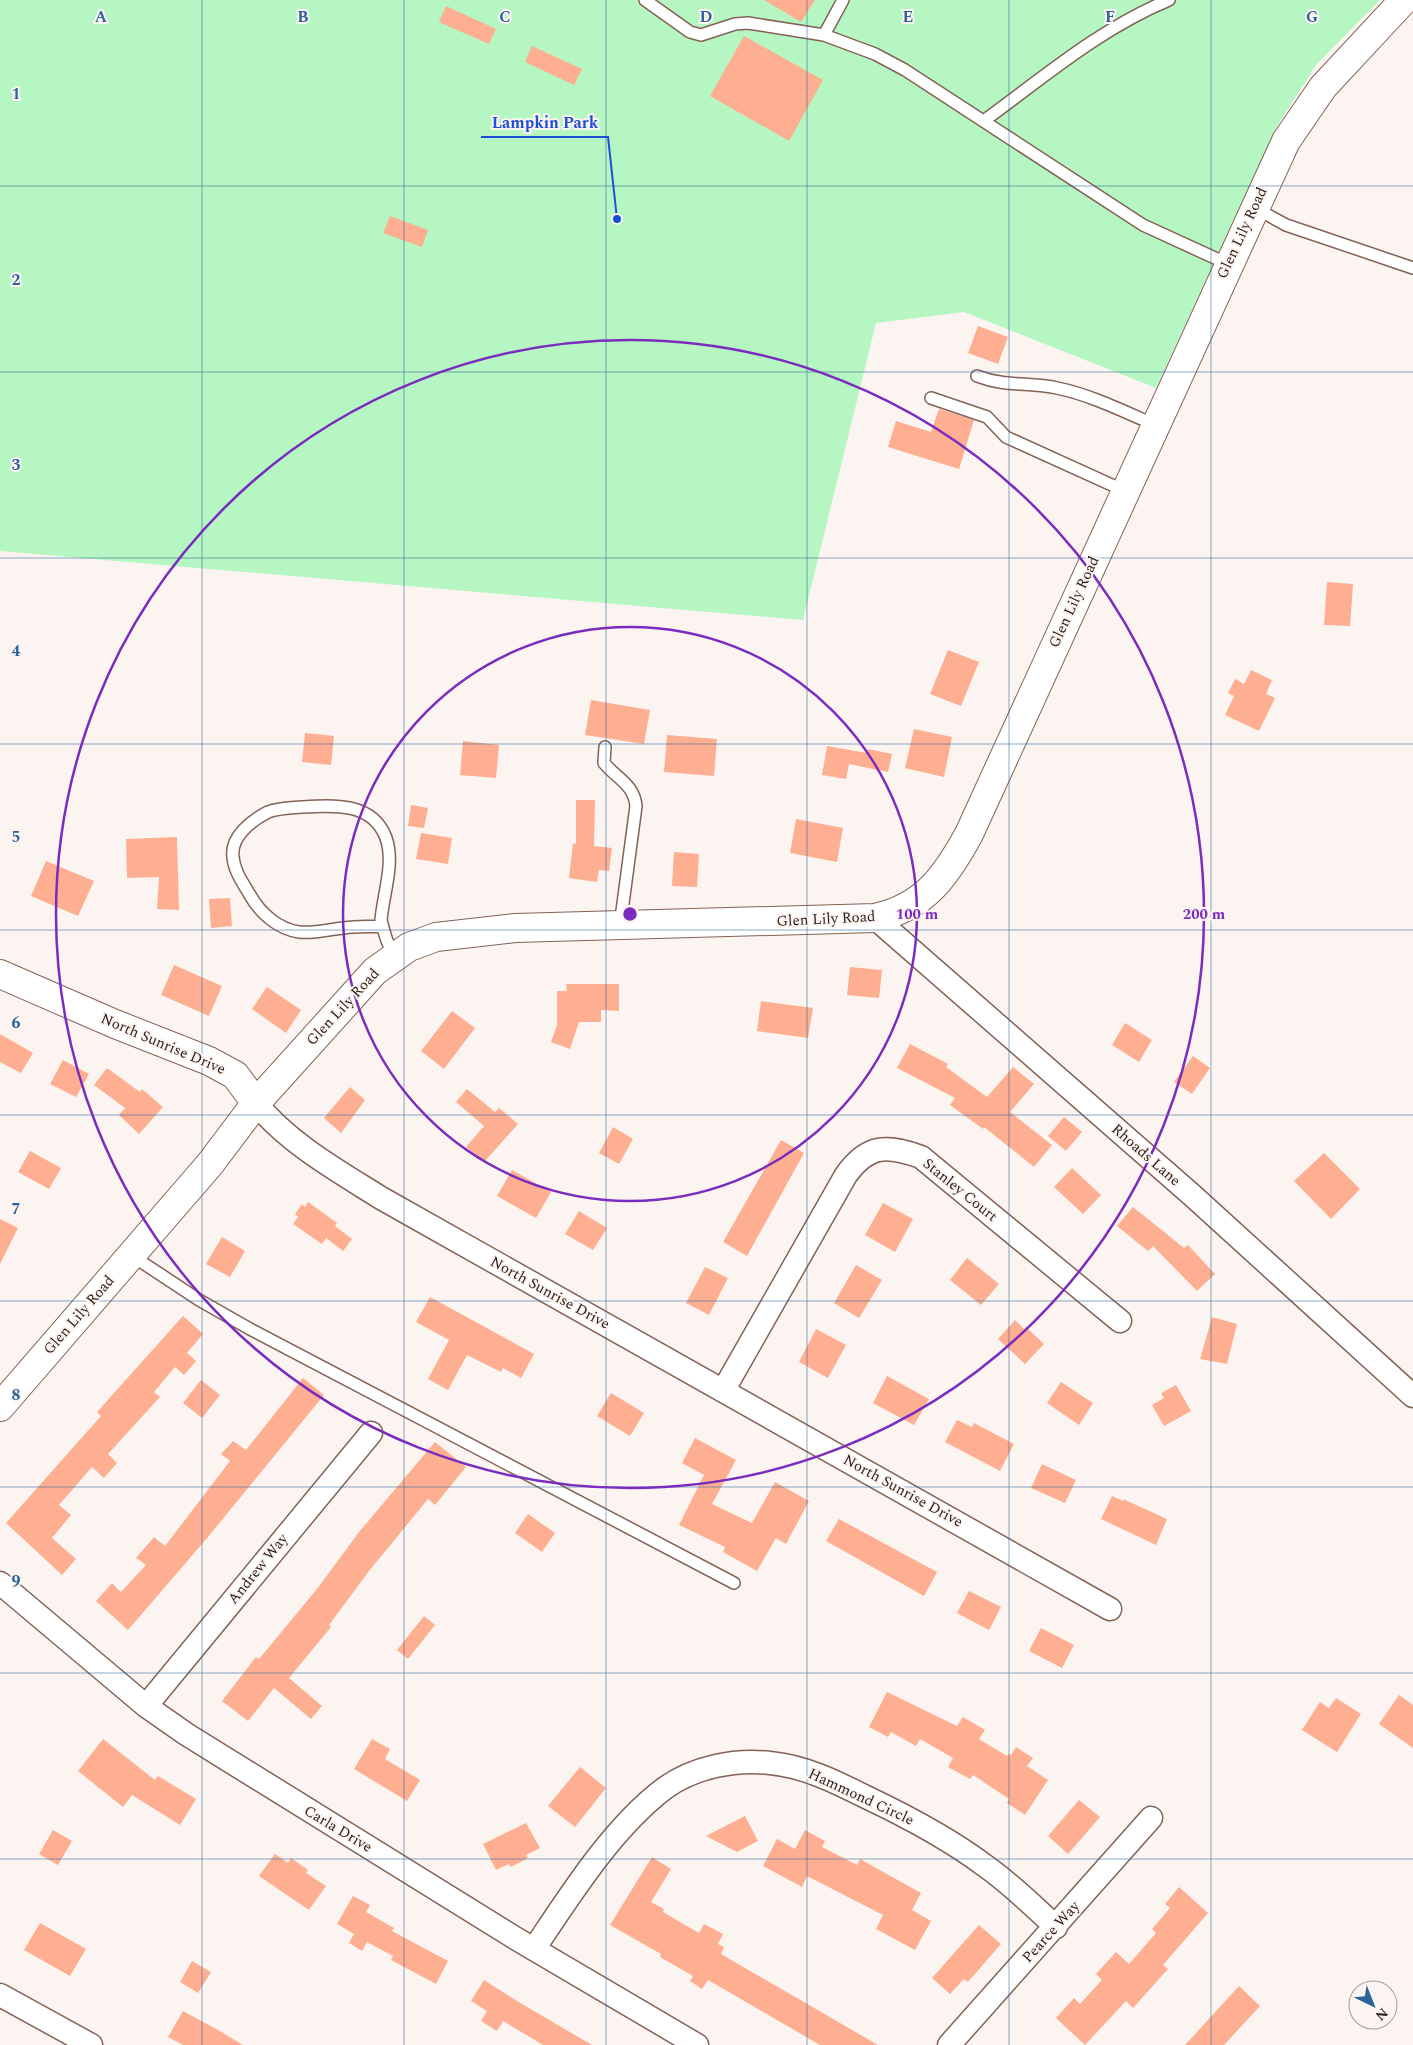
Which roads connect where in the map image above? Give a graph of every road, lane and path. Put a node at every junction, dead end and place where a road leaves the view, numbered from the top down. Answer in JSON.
{"nodes":[{"id":1,"x":645,"y":0,"type":"edge"},
{"id":2,"x":843,"y":0,"type":"edge"},
{"id":3,"x":1169,"y":0,"type":"edge"},
{"id":4,"x":1404,"y":0,"type":"edge"},
{"id":5,"x":824,"y":35,"type":"junction"},
{"id":6,"x":985,"y":120,"type":"junction"},
{"id":7,"x":1254,"y":207,"type":"junction"},
{"id":8,"x":1228,"y":264,"type":"junction"},
{"id":9,"x":1413,"y":268,"type":"edge"},
{"id":10,"x":977,"y":376,"type":"dead end"},
{"id":11,"x":930,"y":398,"type":"dead end"},
{"id":12,"x":1155,"y":425,"type":"junction"},
{"id":13,"x":1125,"y":492,"type":"junction"},
{"id":14,"x":605,"y":747,"type":"dead end"},
{"id":15,"x":875,"y":918,"type":"junction"},
{"id":16,"x":382,"y":926,"type":"junction"},
{"id":17,"x":620,"y":926,"type":"junction"},
{"id":18,"x":394,"y":957,"type":"junction"},
{"id":19,"x":0,"y":974,"type":"edge"},
{"id":20,"x":256,"y":1103,"type":"junction"},
{"id":21,"x":131,"y":1255,"type":"junction"},
{"id":22,"x":1120,"y":1321,"type":"dead end"},
{"id":23,"x":723,"y":1391,"type":"junction"},
{"id":24,"x":1413,"y":1396,"type":"edge"},
{"id":25,"x":0,"y":1407,"type":"edge"},
{"id":26,"x":371,"y":1433,"type":"dead end"},
{"id":27,"x":734,"y":1582,"type":"dead end"},
{"id":28,"x":0,"y":1583,"type":"edge"},
{"id":29,"x":1110,"y":1609,"type":"dead end"},
{"id":30,"x":146,"y":1706,"type":"junction"},
{"id":31,"x":1151,"y":1818,"type":"dead end"},
{"id":32,"x":1056,"y":1927,"type":"junction"},
{"id":33,"x":534,"y":1949,"type":"junction"},
{"id":34,"x":0,"y":1995,"type":"edge"},
{"id":35,"x":91,"y":2045,"type":"edge"},
{"id":36,"x":697,"y":2045,"type":"edge"},
{"id":37,"x":950,"y":2045,"type":"edge"}],
"edges":[{"from":1,"to":5,"type":"lane"},
{"from":2,"to":5,"type":"lane"},
{"from":3,"to":6,"type":"lane"},
{"from":4,"to":7,"type":"street","name":"Glen Lily Road"},
{"from":5,"to":6,"type":"lane"},
{"from":6,"to":8,"type":"lane"},
{"from":7,"to":8,"type":"street","name":"Glen Lily Road"},
{"from":7,"to":9,"type":"lane"},
{"from":8,"to":12,"type":"street","name":"Glen Lily Road"},
{"from":10,"to":12,"type":"lane"},
{"from":11,"to":13,"type":"lane"},
{"from":12,"to":13,"type":"street","name":"Glen Lily Road"},
{"from":13,"to":15,"type":"street","name":"Glen Lily Road"},
{"from":14,"to":17,"type":"lane"},
{"from":15,"to":17,"type":"street","name":"Glen Lily Road"},
{"from":15,"to":24,"type":"street","name":"Rhoads Lane"},
{"from":16,"to":16,"type":"lane"},
{"from":16,"to":18,"type":"lane"},
{"from":17,"to":18,"type":"street","name":"Glen Lily Road"},
{"from":18,"to":20,"type":"street","name":"Glen Lily Road"},
{"from":19,"to":20,"type":"street","name":"North Sunrise Drive"},
{"from":20,"to":21,"type":"street","name":"Glen Lily Road"},
{"from":20,"to":23,"type":"street","name":"North Sunrise Drive"},
{"from":21,"to":25,"type":"street","name":"Glen Lily Road"},
{"from":21,"to":27,"type":"lane"},
{"from":22,"to":23,"type":"street","name":"Stanley Court"},
{"from":23,"to":29,"type":"street","name":"North Sunrise Drive"},
{"from":26,"to":30,"type":"street","name":"Andrew Way"},
{"from":28,"to":30,"type":"street","name":"Carla Drive"},
{"from":30,"to":33,"type":"street","name":"Carla Drive"},
{"from":31,"to":32,"type":"street","name":"Pearce Way"},
{"from":32,"to":33,"type":"street","name":"Hammond Circle"},
{"from":32,"to":37,"type":"street","name":"Pearce Way"},
{"from":33,"to":36,"type":"street","name":"Carla Drive"},
{"from":34,"to":35,"type":"street"}]}
